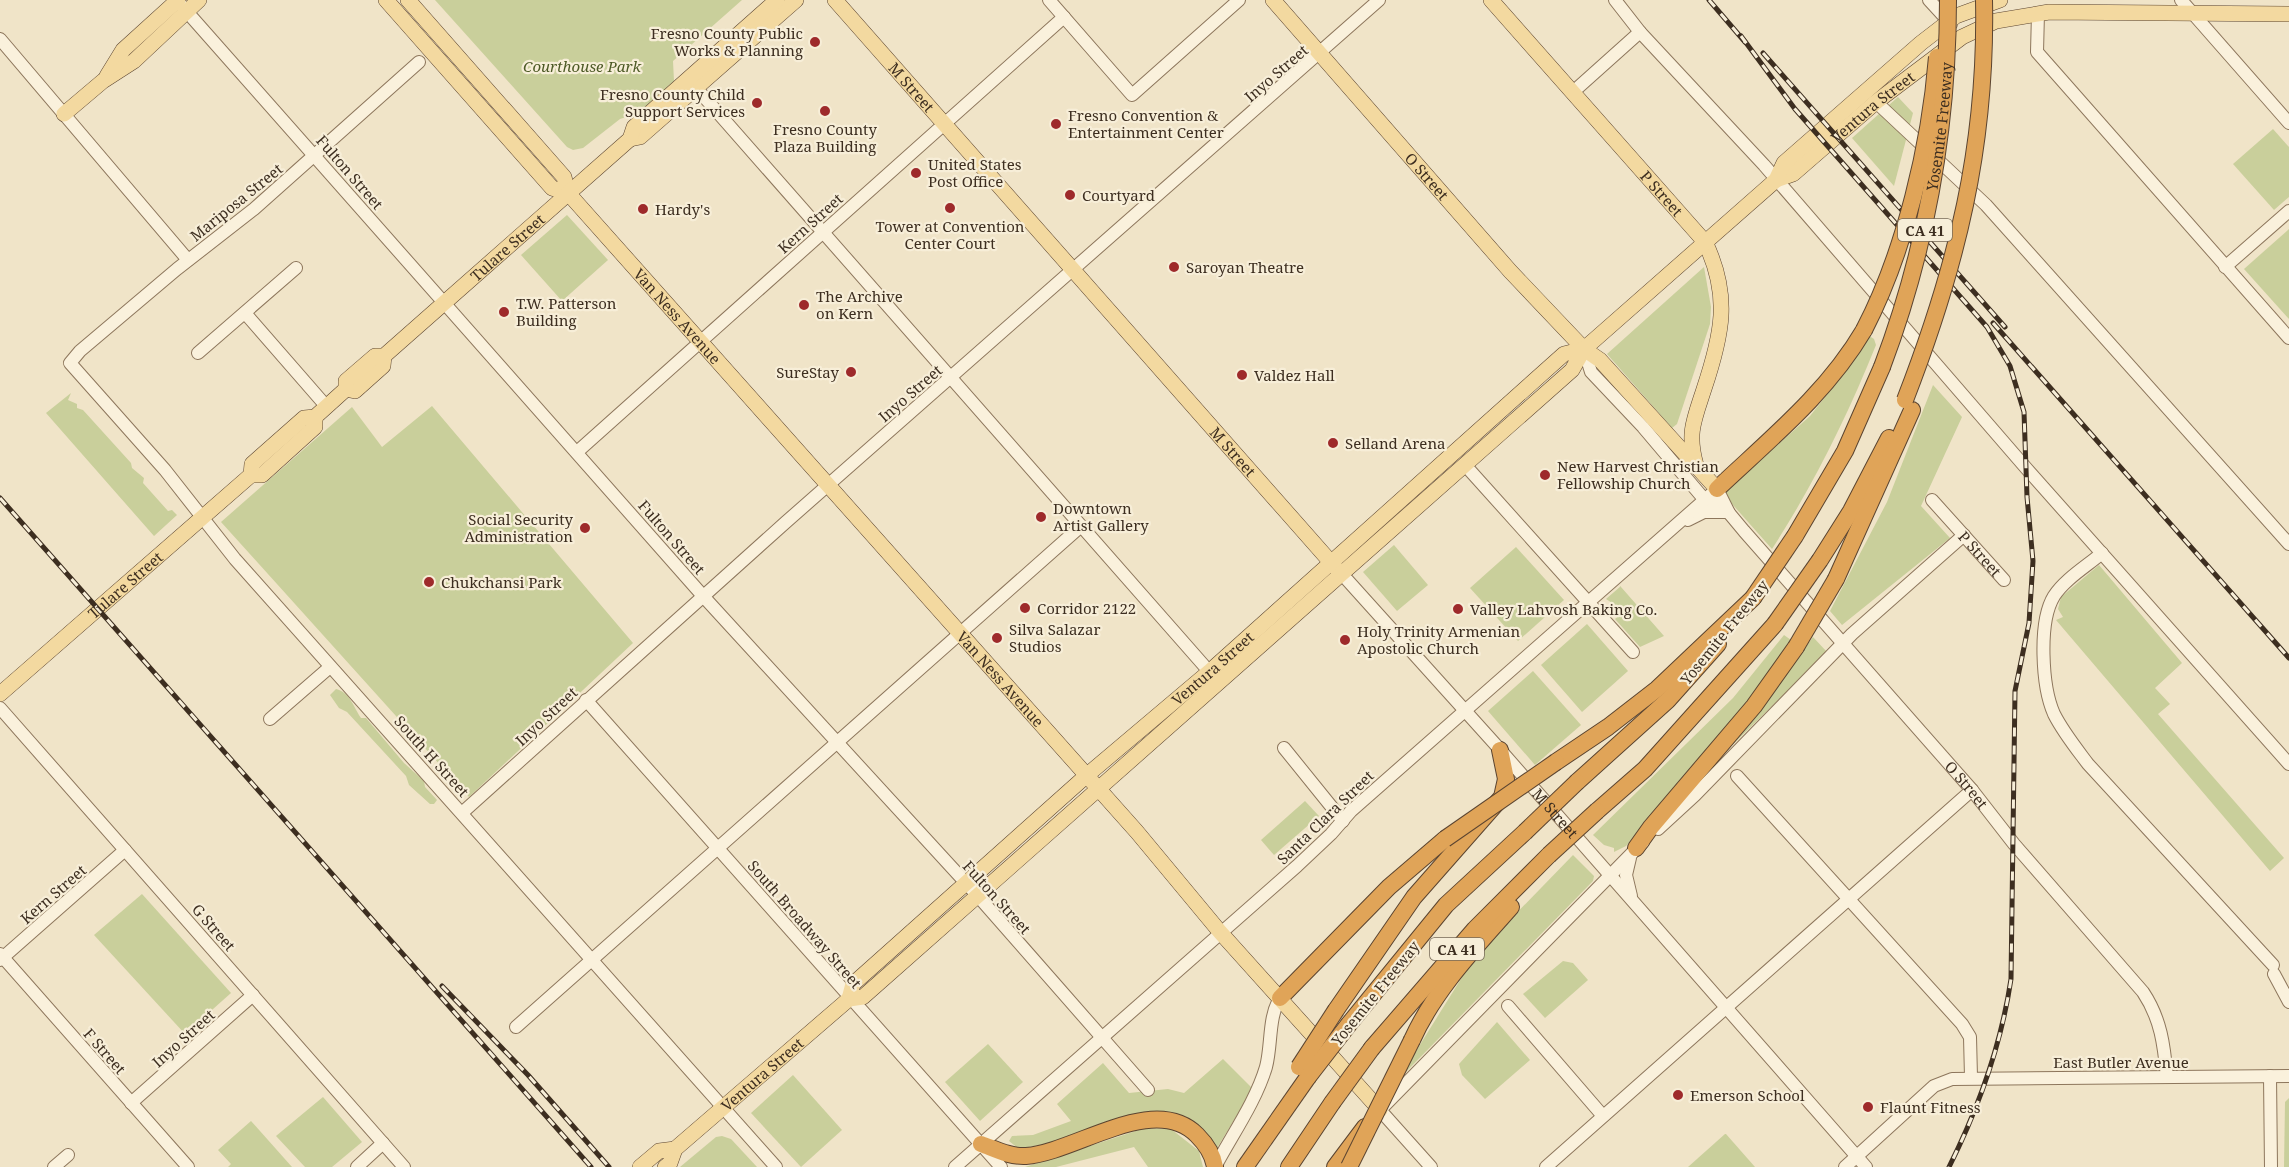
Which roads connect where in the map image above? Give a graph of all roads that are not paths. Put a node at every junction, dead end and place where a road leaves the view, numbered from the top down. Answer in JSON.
{"nodes":[{"id":1,"x":199,"y":0,"type":"edge"},
{"id":2,"x":386,"y":0,"type":"edge"},
{"id":3,"x":408,"y":0,"type":"edge"},
{"id":4,"x":777,"y":0,"type":"edge"},
{"id":5,"x":796,"y":0,"type":"edge"},
{"id":6,"x":835,"y":0,"type":"edge"},
{"id":7,"x":1049,"y":0,"type":"edge"},
{"id":8,"x":1239,"y":0,"type":"edge"},
{"id":9,"x":1273,"y":0,"type":"edge"},
{"id":10,"x":1379,"y":0,"type":"edge"},
{"id":11,"x":1491,"y":0,"type":"edge"},
{"id":12,"x":1615,"y":0,"type":"edge"},
{"id":13,"x":1929,"y":0,"type":"edge"},
{"id":14,"x":1940,"y":0,"type":"edge"},
{"id":15,"x":1948,"y":0,"type":"edge"},
{"id":16,"x":1984,"y":0,"type":"edge"},
{"id":17,"x":2000,"y":0,"type":"edge"},
{"id":18,"x":2181,"y":0,"type":"edge"},
{"id":19,"x":179,"y":3,"type":"edge"},
{"id":20,"x":2038,"y":13,"type":"junction"},
{"id":21,"x":2192,"y":13,"type":"junction"},
{"id":22,"x":2289,"y":14,"type":"edge"},
{"id":23,"x":1064,"y":17,"type":"junction"},
{"id":24,"x":1949,"y":21,"type":"junction"},
{"id":25,"x":1640,"y":32,"type":"junction"},
{"id":26,"x":1962,"y":37,"type":"junction"},
{"id":27,"x":0,"y":39,"type":"edge"},
{"id":28,"x":1320,"y":54,"type":"junction"},
{"id":29,"x":419,"y":62,"type":"dead end"},
{"id":30,"x":693,"y":83,"type":"junction"},
{"id":31,"x":1573,"y":92,"type":"junction"},
{"id":32,"x":1876,"y":102,"type":"junction"},
{"id":33,"x":476,"y":103,"type":"junction"},
{"id":34,"x":64,"y":114,"type":"junction"},
{"id":35,"x":2289,"y":123,"type":"edge"},
{"id":36,"x":944,"y":124,"type":"junction"},
{"id":37,"x":530,"y":137,"type":"junction"},
{"id":38,"x":316,"y":155,"type":"junction"},
{"id":39,"x":1776,"y":180,"type":"junction"},
{"id":40,"x":568,"y":193,"type":"junction"},
{"id":41,"x":2289,"y":210,"type":"edge"},
{"id":42,"x":824,"y":231,"type":"junction"},
{"id":43,"x":1705,"y":242,"type":"junction"},
{"id":44,"x":188,"y":260,"type":"junction"},
{"id":45,"x":2225,"y":267,"type":"junction"},
{"id":46,"x":296,"y":268,"type":"dead end"},
{"id":47,"x":1074,"y":268,"type":"junction"},
{"id":48,"x":444,"y":303,"type":"junction"},
{"id":49,"x":244,"y":313,"type":"junction"},
{"id":50,"x":2289,"y":338,"type":"edge"},
{"id":51,"x":700,"y":342,"type":"junction"},
{"id":52,"x":1584,"y":349,"type":"junction"},
{"id":53,"x":198,"y":353,"type":"dead end"},
{"id":54,"x":70,"y":363,"type":"joint"},
{"id":55,"x":952,"y":376,"type":"junction"},
{"id":56,"x":1909,"y":405,"type":"junction"},
{"id":57,"x":326,"y":406,"type":"junction"},
{"id":58,"x":1692,"y":426,"type":"junction"},
{"id":59,"x":1671,"y":440,"type":"junction"},
{"id":60,"x":577,"y":452,"type":"junction"},
{"id":61,"x":1466,"y":465,"type":"junction"},
{"id":62,"x":1696,"y":467,"type":"junction"},
{"id":63,"x":828,"y":486,"type":"junction"},
{"id":64,"x":1710,"y":494,"type":"junction"},
{"id":65,"x":1932,"y":500,"type":"dead end"},
{"id":66,"x":1729,"y":513,"type":"junction"},
{"id":67,"x":202,"y":518,"type":"junction"},
{"id":68,"x":1681,"y":522,"type":"junction"},
{"id":69,"x":1080,"y":527,"type":"junction"},
{"id":70,"x":1964,"y":535,"type":"junction"},
{"id":71,"x":2289,"y":544,"type":"edge"},
{"id":72,"x":2102,"y":552,"type":"junction"},
{"id":73,"x":1330,"y":561,"type":"junction"},
{"id":74,"x":1341,"y":573,"type":"junction"},
{"id":75,"x":2004,"y":580,"type":"dead end"},
{"id":76,"x":704,"y":596,"type":"junction"},
{"id":77,"x":1753,"y":598,"type":"junction"},
{"id":78,"x":1586,"y":602,"type":"junction"},
{"id":79,"x":960,"y":633,"type":"junction"},
{"id":80,"x":1842,"y":645,"type":"junction"},
{"id":81,"x":1633,"y":652,"type":"dead end"},
{"id":82,"x":330,"y":667,"type":"junction"},
{"id":83,"x":1214,"y":677,"type":"junction"},
{"id":84,"x":0,"y":694,"type":"edge"},
{"id":85,"x":586,"y":700,"type":"junction"},
{"id":86,"x":1464,"y":710,"type":"junction"},
{"id":87,"x":3,"y":711,"type":"edge"},
{"id":88,"x":270,"y":719,"type":"dead end"},
{"id":89,"x":837,"y":742,"type":"junction"},
{"id":90,"x":1284,"y":748,"type":"dead end"},
{"id":91,"x":1500,"y":750,"type":"junction"},
{"id":92,"x":2289,"y":764,"type":"edge"},
{"id":93,"x":1086,"y":776,"type":"junction"},
{"id":94,"x":1737,"y":776,"type":"dead end"},
{"id":95,"x":1098,"y":789,"type":"junction"},
{"id":96,"x":1972,"y":790,"type":"junction"},
{"id":97,"x":463,"y":812,"type":"junction"},
{"id":98,"x":1343,"y":821,"type":"junction"},
{"id":99,"x":719,"y":847,"type":"junction"},
{"id":100,"x":1636,"y":848,"type":"junction"},
{"id":101,"x":126,"y":850,"type":"junction"},
{"id":102,"x":1549,"y":855,"type":"junction"},
{"id":103,"x":1610,"y":876,"type":"junction"},
{"id":104,"x":965,"y":884,"type":"junction"},
{"id":105,"x":976,"y":896,"type":"junction"},
{"id":106,"x":1849,"y":899,"type":"junction"},
{"id":107,"x":1632,"y":900,"type":"junction"},
{"id":108,"x":1220,"y":932,"type":"junction"},
{"id":109,"x":1,"y":957,"type":"edge"},
{"id":110,"x":593,"y":959,"type":"junction"},
{"id":111,"x":253,"y":994,"type":"junction"},
{"id":112,"x":1280,"y":998,"type":"junction"},
{"id":113,"x":849,"y":999,"type":"junction"},
{"id":114,"x":2289,"y":1002,"type":"edge"},
{"id":115,"x":1508,"y":1006,"type":"dead end"},
{"id":116,"x":1726,"y":1008,"type":"junction"},
{"id":117,"x":516,"y":1027,"type":"dead end"},
{"id":118,"x":1103,"y":1038,"type":"junction"},
{"id":119,"x":1304,"y":1072,"type":"junction"},
{"id":120,"x":2270,"y":1076,"type":"junction"},
{"id":121,"x":2289,"y":1076,"type":"edge"},
{"id":122,"x":1971,"y":1077,"type":"junction"},
{"id":123,"x":2167,"y":1077,"type":"junction"},
{"id":124,"x":1148,"y":1090,"type":"dead end"},
{"id":125,"x":131,"y":1103,"type":"junction"},
{"id":126,"x":723,"y":1107,"type":"junction"},
{"id":127,"x":1380,"y":1110,"type":"junction"},
{"id":128,"x":1603,"y":1116,"type":"junction"},
{"id":129,"x":383,"y":1143,"type":"junction"},
{"id":130,"x":981,"y":1144,"type":"junction"},
{"id":131,"x":675,"y":1149,"type":"junction"},
{"id":132,"x":68,"y":1155,"type":"dead end"},
{"id":133,"x":1857,"y":1157,"type":"junction"},
{"id":134,"x":1247,"y":1163,"type":"edge"},
{"id":135,"x":54,"y":1167,"type":"edge"},
{"id":136,"x":188,"y":1167,"type":"edge"},
{"id":137,"x":357,"y":1167,"type":"edge"},
{"id":138,"x":404,"y":1167,"type":"edge"},
{"id":139,"x":640,"y":1167,"type":"edge"},
{"id":140,"x":665,"y":1167,"type":"edge"},
{"id":141,"x":777,"y":1167,"type":"edge"},
{"id":142,"x":955,"y":1167,"type":"edge"},
{"id":143,"x":1001,"y":1167,"type":"edge"},
{"id":144,"x":1215,"y":1167,"type":"edge"},
{"id":145,"x":1289,"y":1167,"type":"edge"},
{"id":146,"x":1335,"y":1167,"type":"edge"},
{"id":147,"x":1349,"y":1167,"type":"edge"},
{"id":148,"x":1431,"y":1167,"type":"edge"},
{"id":149,"x":1546,"y":1167,"type":"edge"},
{"id":150,"x":1845,"y":1167,"type":"edge"},
{"id":151,"x":1866,"y":1167,"type":"edge"},
{"id":152,"x":2271,"y":1167,"type":"edge"}],
"edges":[{"from":1,"to":19,"type":"main road"},
{"from":2,"to":33,"type":"main road","name":"Van Ness Avenue"},
{"from":3,"to":37,"type":"main road","name":"Van Ness Avenue"},
{"from":4,"to":30,"type":"main road","name":"Tulare Street"},
{"from":5,"to":30,"type":"main road","name":"Tulare Street"},
{"from":6,"to":36,"type":"main road","name":"M Street"},
{"from":7,"to":23,"type":"street"},
{"from":8,"to":23,"type":"street"},
{"from":9,"to":28,"type":"main road","name":"O Street"},
{"from":10,"to":28,"type":"street","name":"Inyo Street"},
{"from":11,"to":31,"type":"main road","name":"P Street"},
{"from":12,"to":25,"type":"street"},
{"from":13,"to":24,"type":"street"},
{"from":14,"to":64,"type":"highway","bridge":true},
{"from":15,"to":77,"type":"highway","name":"Yosemite Freeway","number":"CA 41","bridge":true},
{"from":16,"to":56,"type":"highway","number":"CA 41","bridge":true},
{"from":17,"to":24,"type":"main road","name":"Ventura Street"},
{"from":18,"to":21,"type":"street"},
{"from":19,"to":34,"type":"main road"},
{"from":19,"to":38,"type":"street","name":"Fulton Street"},
{"from":20,"to":21,"type":"main road","name":"Ventura Street"},
{"from":20,"to":26,"type":"main road","name":"Ventura Street"},
{"from":20,"to":45,"type":"street"},
{"from":21,"to":22,"type":"main road","name":"Ventura Street"},
{"from":21,"to":35,"type":"street"},
{"from":23,"to":36,"type":"street","name":"Kern Street"},
{"from":24,"to":26,"type":"street"},
{"from":24,"to":39,"type":"main road","name":"Ventura Street"},
{"from":25,"to":31,"type":"street"},
{"from":25,"to":39,"type":"street"},
{"from":26,"to":32,"type":"main road","name":"Ventura Street"},
{"from":27,"to":34,"type":"street"},
{"from":28,"to":47,"type":"street","name":"Inyo Street"},
{"from":28,"to":52,"type":"main road","name":"O Street"},
{"from":29,"to":38,"type":"street","name":"Mariposa Street"},
{"from":30,"to":40,"type":"main road","name":"Tulare Street"},
{"from":30,"to":42,"type":"street"},
{"from":31,"to":43,"type":"main road","name":"P Street"},
{"from":32,"to":39,"type":"main road","name":"Ventura Street"},
{"from":32,"to":71,"type":"street"},
{"from":33,"to":37,"type":"main road"},
{"from":33,"to":40,"type":"main road","name":"Van Ness Avenue"},
{"from":34,"to":44,"type":"street"},
{"from":36,"to":42,"type":"street","name":"Kern Street"},
{"from":36,"to":47,"type":"main road","name":"M Street"},
{"from":37,"to":40,"type":"main road","name":"Van Ness Avenue"},
{"from":38,"to":44,"type":"street","name":"Mariposa Street"},
{"from":38,"to":48,"type":"street","name":"Fulton Street"},
{"from":39,"to":43,"type":"main road","name":"Ventura Street"},
{"from":39,"to":72,"type":"street"},
{"from":40,"to":48,"type":"main road","name":"Tulare Street"},
{"from":40,"to":51,"type":"main road","name":"Van Ness Avenue"},
{"from":41,"to":45,"type":"street"},
{"from":42,"to":51,"type":"street","name":"Kern Street"},
{"from":42,"to":55,"type":"street"},
{"from":43,"to":52,"type":"main road","name":"Ventura Street"},
{"from":43,"to":58,"type":"main road","name":"P Street"},
{"from":44,"to":54,"type":"street","name":"Mariposa Street"},
{"from":45,"to":50,"type":"street"},
{"from":46,"to":49,"type":"street"},
{"from":47,"to":55,"type":"street","name":"Inyo Street"},
{"from":47,"to":73,"type":"main road","name":"M Street"},
{"from":48,"to":57,"type":"main road","name":"Tulare Street"},
{"from":48,"to":60,"type":"street","name":"Fulton Street"},
{"from":49,"to":53,"type":"street"},
{"from":49,"to":57,"type":"street"},
{"from":51,"to":60,"type":"street","name":"Kern Street"},
{"from":51,"to":63,"type":"main road","name":"Van Ness Avenue"},
{"from":52,"to":59,"type":"main road","name":"O Street"},
{"from":52,"to":61,"type":"main road","name":"Ventura Street"},
{"from":52,"to":64,"type":"street","name":"O Street"},
{"from":52,"to":73,"type":"main road","name":"Ventura Street"},
{"from":54,"to":67,"type":"street","name":"South H Street"},
{"from":55,"to":63,"type":"street","name":"Inyo Street"},
{"from":55,"to":69,"type":"street"},
{"from":56,"to":100,"type":"highway","bridge":true},
{"from":56,"to":102,"type":"highway","number":"CA 41","bridge":true},
{"from":57,"to":67,"type":"main road","name":"Tulare Street"},
{"from":58,"to":59,"type":"main road"},
{"from":58,"to":62,"type":"main road","name":"P Street"},
{"from":59,"to":62,"type":"main road","name":"O Street"},
{"from":60,"to":76,"type":"street","name":"Fulton Street"},
{"from":61,"to":74,"type":"main road","name":"Ventura Street"},
{"from":61,"to":78,"type":"street"},
{"from":62,"to":64,"type":"main road","name":"O Street"},
{"from":63,"to":76,"type":"street","name":"Inyo Street"},
{"from":63,"to":79,"type":"main road","name":"Van Ness Avenue"},
{"from":64,"to":66,"type":"street","name":"O Street"},
{"from":64,"to":68,"type":"street","name":"Santa Clara Street"},
{"from":65,"to":70,"type":"street","name":"P Street"},
{"from":66,"to":68,"type":"street"},
{"from":66,"to":80,"type":"street","name":"O Street"},
{"from":67,"to":82,"type":"street","name":"South H Street"},
{"from":67,"to":84,"type":"main road","name":"Tulare Street"},
{"from":68,"to":78,"type":"street","name":"Santa Clara Street"},
{"from":69,"to":79,"type":"street"},
{"from":69,"to":83,"type":"street"},
{"from":70,"to":75,"type":"street","name":"P Street"},
{"from":70,"to":80,"type":"street"},
{"from":72,"to":92,"type":"street"},
{"from":72,"to":114,"type":"street"},
{"from":73,"to":74,"type":"main road","name":"M Street"},
{"from":73,"to":83,"type":"main road","name":"Ventura Street"},
{"from":74,"to":83,"type":"main road","name":"Ventura Street"},
{"from":74,"to":86,"type":"street","name":"M Street"},
{"from":76,"to":85,"type":"street","name":"Inyo Street"},
{"from":76,"to":89,"type":"street","name":"Fulton Street"},
{"from":77,"to":112,"type":"highway","bridge":true},
{"from":77,"to":119,"type":"highway","name":"Yosemite Freeway","number":"CA 41","bridge":true},
{"from":78,"to":81,"type":"street"},
{"from":78,"to":86,"type":"street","name":"Santa Clara Street"},
{"from":79,"to":89,"type":"street"},
{"from":79,"to":93,"type":"main road","name":"Van Ness Avenue"},
{"from":80,"to":96,"type":"street","name":"O Street"},
{"from":80,"to":100,"type":"street"},
{"from":82,"to":88,"type":"street"},
{"from":82,"to":97,"type":"street","name":"South H Street"},
{"from":83,"to":93,"type":"main road","name":"Ventura Street"},
{"from":83,"to":95,"type":"main road","name":"Ventura Street"},
{"from":85,"to":97,"type":"street","name":"Inyo Street"},
{"from":85,"to":99,"type":"street","name":"South Broadway Street"},
{"from":86,"to":91,"type":"street","name":"M Street"},
{"from":86,"to":98,"type":"street","name":"Santa Clara Street"},
{"from":87,"to":101,"type":"street","name":"G Street"},
{"from":89,"to":99,"type":"street"},
{"from":89,"to":104,"type":"street","name":"Fulton Street"},
{"from":90,"to":98,"type":"street"},
{"from":91,"to":103,"type":"street","name":"M Street"},
{"from":91,"to":119,"type":"highway","bridge":true},
{"from":93,"to":95,"type":"main road","name":"Van Ness Avenue"},
{"from":93,"to":104,"type":"main road","name":"Ventura Street"},
{"from":94,"to":106,"type":"street"},
{"from":95,"to":105,"type":"main road","name":"Ventura Street"},
{"from":95,"to":108,"type":"main road","name":"Van Ness Avenue"},
{"from":96,"to":106,"type":"street"},
{"from":96,"to":123,"type":"street","name":"O Street"},
{"from":97,"to":110,"type":"street","name":"South H Street"},
{"from":98,"to":108,"type":"street","name":"Santa Clara Street"},
{"from":99,"to":110,"type":"street"},
{"from":99,"to":113,"type":"street","name":"South Broadway Street"},
{"from":100,"to":103,"type":"street"},
{"from":100,"to":107,"type":"street"},
{"from":101,"to":109,"type":"street","name":"Kern Street"},
{"from":101,"to":111,"type":"street","name":"G Street"},
{"from":102,"to":145,"type":"highway","number":"CA 41","bridge":true},
{"from":102,"to":147,"type":"highway","bridge":true},
{"from":103,"to":107,"type":"street","name":"M Street"},
{"from":103,"to":127,"type":"street"},
{"from":104,"to":105,"type":"street","name":"Fulton Street"},
{"from":104,"to":113,"type":"main road","name":"Ventura Street"},
{"from":105,"to":113,"type":"main road","name":"Ventura Street"},
{"from":105,"to":118,"type":"street","name":"Fulton Street"},
{"from":106,"to":116,"type":"street"},
{"from":106,"to":122,"type":"street"},
{"from":107,"to":116,"type":"street","name":"M Street"},
{"from":108,"to":112,"type":"main road","name":"Van Ness Avenue"},
{"from":108,"to":118,"type":"street","name":"Santa Clara Street"},
{"from":109,"to":125,"type":"street","name":"F Street"},
{"from":110,"to":117,"type":"street"},
{"from":110,"to":126,"type":"street","name":"South H Street"},
{"from":111,"to":125,"type":"street","name":"Inyo Street"},
{"from":111,"to":129,"type":"street","name":"G Street"},
{"from":112,"to":127,"type":"main road","name":"Van Ness Avenue"},
{"from":112,"to":144,"type":"street"},
{"from":113,"to":126,"type":"main road","name":"Ventura Street"},
{"from":113,"to":130,"type":"street","name":"South Broadway Street"},
{"from":115,"to":128,"type":"street"},
{"from":116,"to":128,"type":"street"},
{"from":116,"to":133,"type":"street","name":"M Street"},
{"from":118,"to":124,"type":"street","name":"Fulton Street"},
{"from":118,"to":130,"type":"street","name":"Santa Clara Street"},
{"from":119,"to":134,"type":"highway"},
{"from":120,"to":121,"type":"street","name":"East Butler Avenue"},
{"from":120,"to":123,"type":"street","name":"East Butler Avenue"},
{"from":120,"to":152,"type":"street"},
{"from":122,"to":123,"type":"street","name":"East Butler Avenue"},
{"from":122,"to":133,"type":"street","name":"East Butler Avenue"},
{"from":125,"to":136,"type":"street","name":"F Street"},
{"from":126,"to":131,"type":"main road","name":"Ventura Street"},
{"from":126,"to":141,"type":"street","name":"South H Street"},
{"from":127,"to":146,"type":"highway"},
{"from":127,"to":148,"type":"street","name":"Van Ness Avenue"},
{"from":128,"to":149,"type":"street"},
{"from":129,"to":137,"type":"street"},
{"from":129,"to":138,"type":"street","name":"G Street"},
{"from":130,"to":142,"type":"street","name":"Santa Clara Street"},
{"from":130,"to":143,"type":"street","name":"South Broadway Street"},
{"from":130,"to":144,"type":"highway"},
{"from":131,"to":139,"type":"main road","name":"Ventura Street"},
{"from":131,"to":140,"type":"main road","name":"Ventura Street"},
{"from":132,"to":135,"type":"street"},
{"from":133,"to":150,"type":"street"},
{"from":133,"to":151,"type":"street","name":"M Street"}]}
